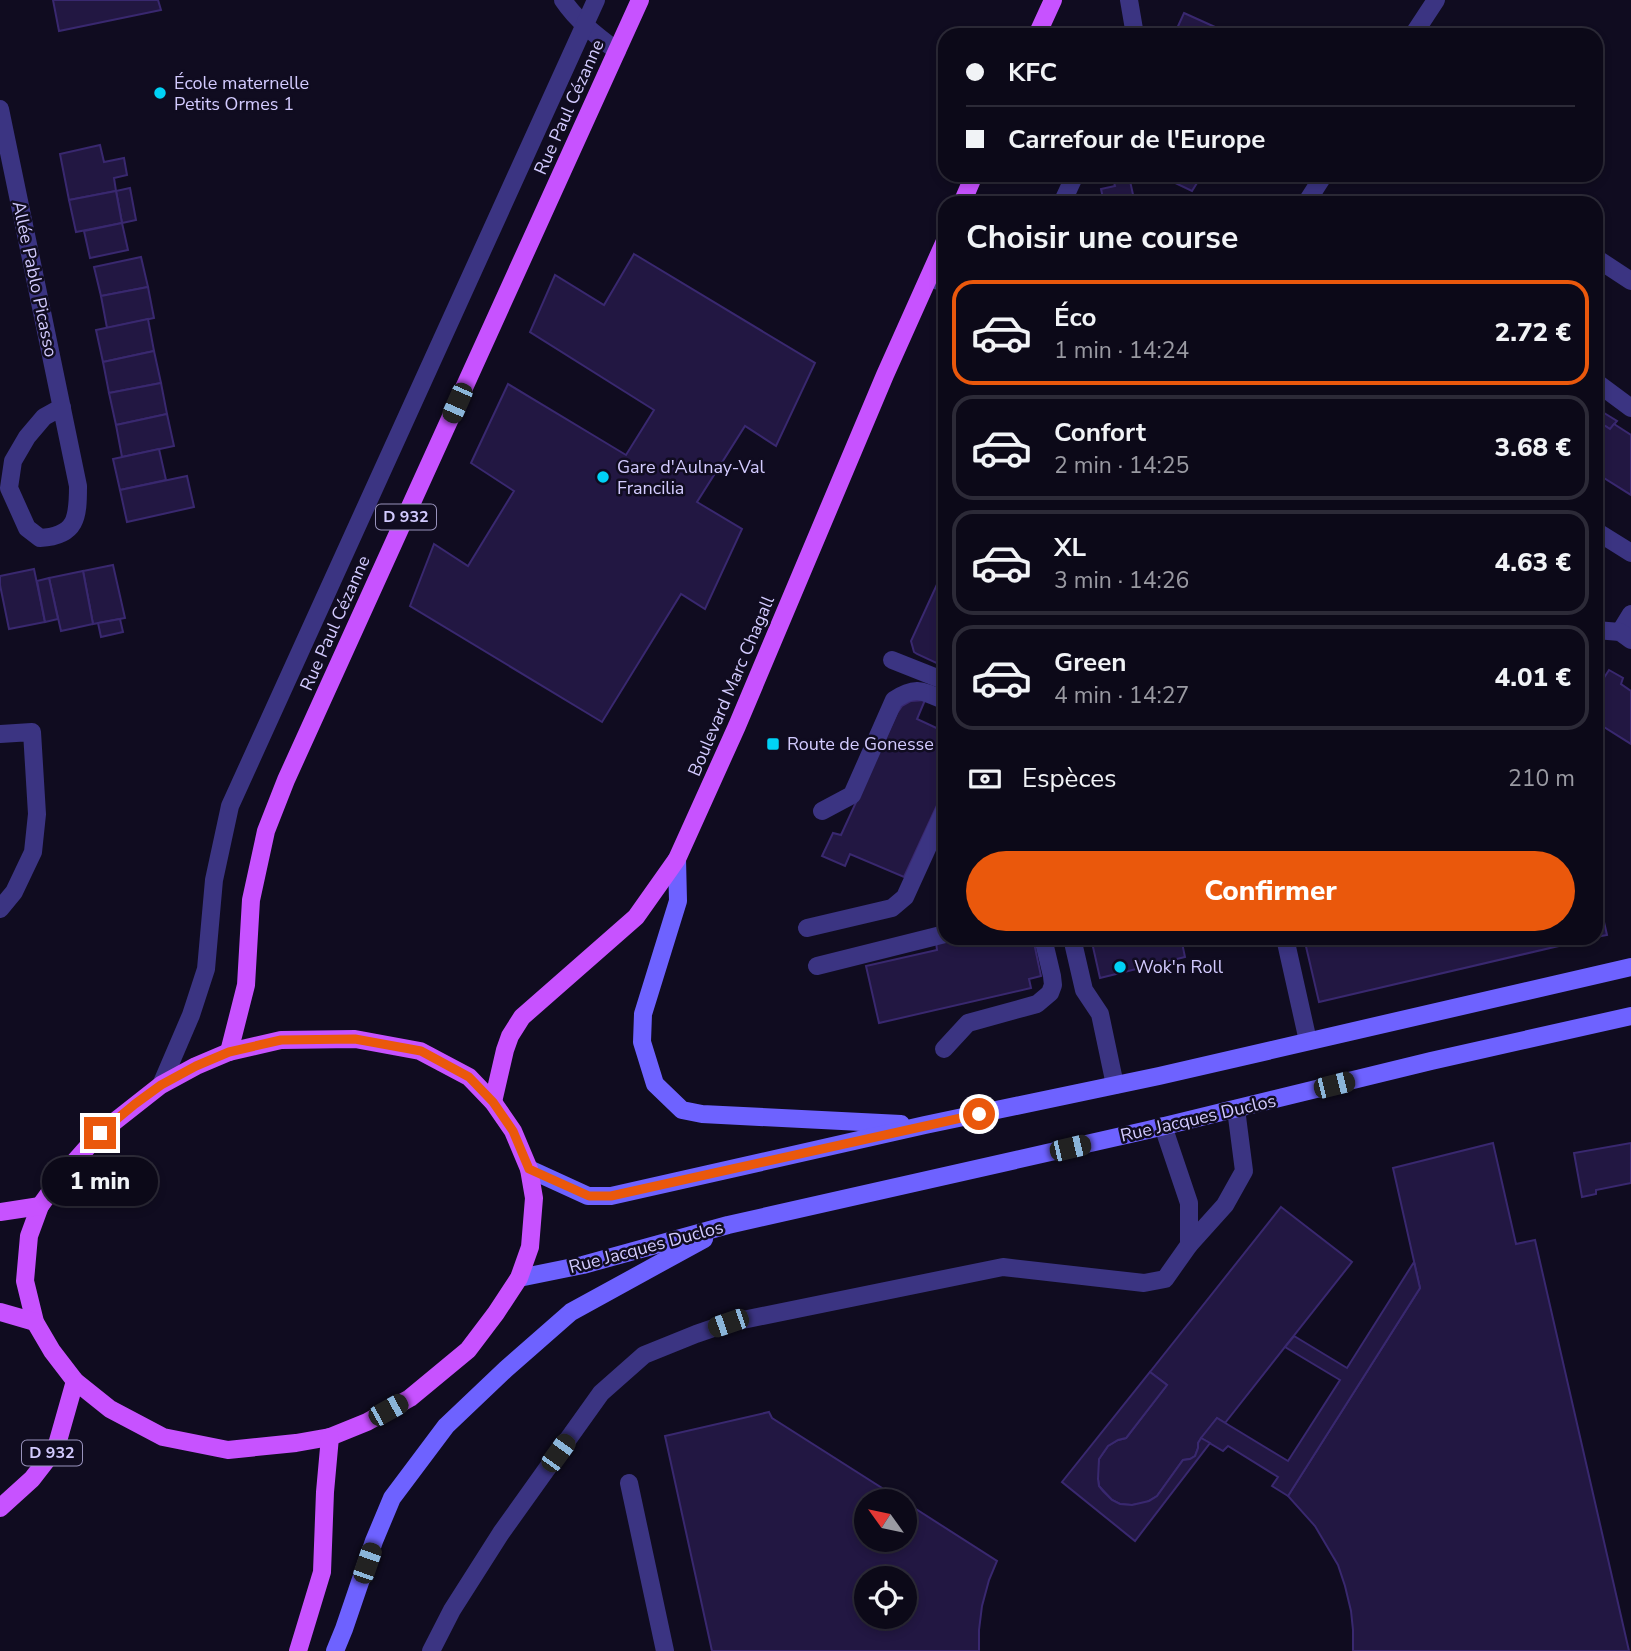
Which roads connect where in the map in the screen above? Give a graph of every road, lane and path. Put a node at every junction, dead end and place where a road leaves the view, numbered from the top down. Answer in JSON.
{"nodes":[{"id":1,"x":563,"y":0,"type":"edge"},
{"id":2,"x":596,"y":0,"type":"edge"},
{"id":3,"x":640,"y":0,"type":"edge"},
{"id":4,"x":1053,"y":0,"type":"edge"},
{"id":5,"x":1129,"y":0,"type":"edge"},
{"id":6,"x":1436,"y":0,"type":"edge"},
{"id":7,"x":585,"y":26,"type":"junction"},
{"id":8,"x":1040,"y":28,"type":"edge"},
{"id":9,"x":1134,"y":28,"type":"edge"},
{"id":10,"x":1418,"y":28,"type":"edge"},
{"id":11,"x":617,"y":51,"type":"junction"},
{"id":12,"x":0,"y":109,"type":"edge"},
{"id":13,"x":1603,"y":263,"type":"edge"},
{"id":14,"x":937,"y":280,"type":"edge"},
{"id":15,"x":1631,"y":281,"type":"edge"},
{"id":16,"x":1603,"y":387,"type":"edge"},
{"id":17,"x":62,"y":407,"type":"junction"},
{"id":18,"x":1631,"y":408,"type":"edge"},
{"id":19,"x":1603,"y":535,"type":"edge"},
{"id":20,"x":1631,"y":553,"type":"edge"},
{"id":21,"x":1631,"y":614,"type":"edge"},
{"id":22,"x":1603,"y":631,"type":"edge"},
{"id":23,"x":1625,"y":636,"type":"edge"},
{"id":24,"x":892,"y":660,"type":"dead end"},
{"id":25,"x":938,"y":678,"type":"edge"},
{"id":26,"x":938,"y":698,"type":"edge"},
{"id":27,"x":0,"y":734,"type":"edge"},
{"id":28,"x":822,"y":811,"type":"dead end"},
{"id":29,"x":938,"y":824,"type":"edge"},
{"id":30,"x":677,"y":859,"type":"junction"},
{"id":31,"x":0,"y":909,"type":"edge"},
{"id":32,"x":807,"y":928,"type":"dead end"},
{"id":33,"x":938,"y":936,"type":"edge"},
{"id":34,"x":1045,"y":945,"type":"edge"},
{"id":35,"x":1074,"y":945,"type":"edge"},
{"id":36,"x":1287,"y":945,"type":"edge"},
{"id":37,"x":817,"y":966,"type":"dead end"},
{"id":38,"x":1631,"y":968,"type":"edge"},
{"id":39,"x":1631,"y":1016,"type":"edge"},
{"id":40,"x":1308,"y":1041,"type":"junction"},
{"id":41,"x":944,"y":1049,"type":"dead end"},
{"id":42,"x":229,"y":1052,"type":"junction"},
{"id":43,"x":161,"y":1085,"type":"junction"},
{"id":44,"x":1115,"y":1085,"type":"junction"},
{"id":45,"x":493,"y":1102,"type":"junction"},
{"id":46,"x":1236,"y":1109,"type":"junction"},
{"id":47,"x":925,"y":1125,"type":"junction"},
{"id":48,"x":1163,"y":1126,"type":"junction"},
{"id":49,"x":529,"y":1169,"type":"junction"},
{"id":50,"x":40,"y":1206,"type":"junction"},
{"id":51,"x":0,"y":1212,"type":"edge"},
{"id":52,"x":728,"y":1225,"type":"junction"},
{"id":53,"x":1189,"y":1245,"type":"junction"},
{"id":54,"x":519,"y":1278,"type":"junction"},
{"id":55,"x":0,"y":1312,"type":"edge"},
{"id":56,"x":35,"y":1322,"type":"junction"},
{"id":57,"x":75,"y":1381,"type":"junction"},
{"id":58,"x":330,"y":1437,"type":"junction"},
{"id":59,"x":629,"y":1483,"type":"dead end"},
{"id":60,"x":0,"y":1507,"type":"edge"},
{"id":61,"x":298,"y":1651,"type":"edge"},
{"id":62,"x":335,"y":1651,"type":"edge"},
{"id":63,"x":431,"y":1651,"type":"edge"},
{"id":64,"x":665,"y":1651,"type":"edge"}],
"edges":[{"from":1,"to":7,"type":"street"},
{"from":2,"to":7,"type":"street"},
{"from":3,"to":11,"type":"main road","name":"Rue Paul Cézanne","number":"D 932"},
{"from":4,"to":8,"type":"main road"},
{"from":5,"to":9,"type":"street"},
{"from":6,"to":10,"type":"street"},
{"from":7,"to":11,"type":"street"},
{"from":7,"to":43,"type":"street"},
{"from":11,"to":42,"type":"main road","name":"Rue Paul Cézanne","number":"D 932"},
{"from":12,"to":17,"type":"street","name":"Allée Pablo Picasso"},
{"from":13,"to":15,"type":"street"},
{"from":14,"to":30,"type":"main road","name":"Boulevard Marc Chagall"},
{"from":16,"to":18,"type":"street"},
{"from":17,"to":17,"type":"street","name":"Allée Pablo Picasso"},
{"from":19,"to":20,"type":"street"},
{"from":21,"to":23,"type":"street"},
{"from":22,"to":23,"type":"street"},
{"from":24,"to":25,"type":"street"},
{"from":26,"to":28,"type":"street"},
{"from":27,"to":31,"type":"street"},
{"from":29,"to":32,"type":"street"},
{"from":30,"to":45,"type":"main road","name":"Boulevard Marc Chagall"},
{"from":30,"to":47,"type":"main road"},
{"from":33,"to":37,"type":"street"},
{"from":34,"to":41,"type":"street"},
{"from":35,"to":44,"type":"street"},
{"from":36,"to":40,"type":"street"},
{"from":38,"to":40,"type":"main road"},
{"from":39,"to":46,"type":"main road","name":"Rue Jacques Duclos"},
{"from":40,"to":44,"type":"main road"},
{"from":42,"to":43,"type":"main road"},
{"from":42,"to":45,"type":"main road"},
{"from":43,"to":50,"type":"main road"},
{"from":44,"to":47,"type":"main road"},
{"from":45,"to":49,"type":"main road"},
{"from":46,"to":48,"type":"main road","name":"Rue Jacques Duclos"},
{"from":46,"to":53,"type":"street"},
{"from":47,"to":49,"type":"main road"},
{"from":48,"to":52,"type":"main road","name":"Rue Jacques Duclos"},
{"from":48,"to":53,"type":"street"},
{"from":49,"to":54,"type":"main road"},
{"from":50,"to":51,"type":"main road"},
{"from":50,"to":56,"type":"main road"},
{"from":52,"to":54,"type":"main road","name":"Rue Jacques Duclos"},
{"from":52,"to":62,"type":"main road"},
{"from":53,"to":63,"type":"street"},
{"from":54,"to":58,"type":"main road"},
{"from":55,"to":56,"type":"main road"},
{"from":56,"to":57,"type":"main road"},
{"from":57,"to":58,"type":"main road"},
{"from":57,"to":60,"type":"main road","number":"D 932"},
{"from":58,"to":61,"type":"main road"},
{"from":59,"to":64,"type":"street"}]}
